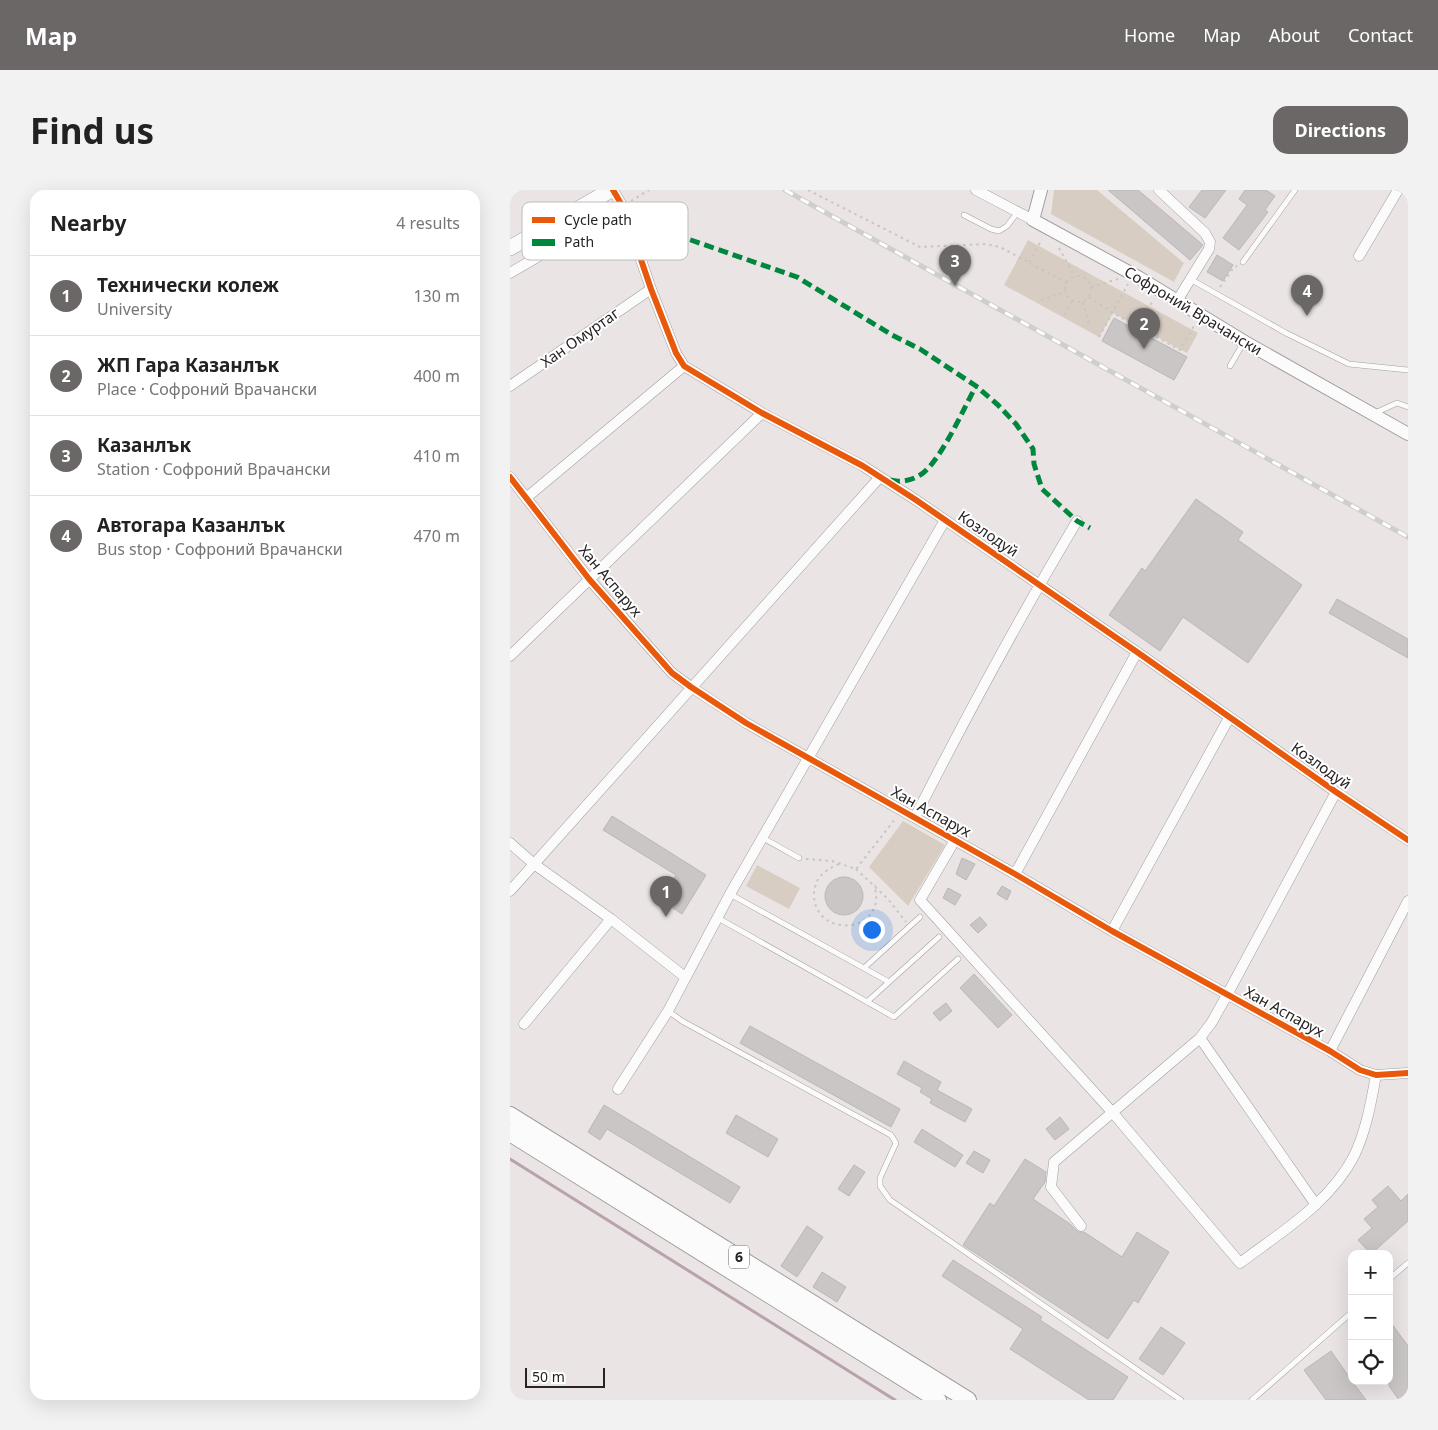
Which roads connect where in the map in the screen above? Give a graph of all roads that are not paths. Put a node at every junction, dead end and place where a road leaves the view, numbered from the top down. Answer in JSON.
{"nodes":[{"id":1,"x":612,"y":190,"type":"edge"},
{"id":2,"x":976,"y":190,"type":"edge"},
{"id":3,"x":1041,"y":190,"type":"edge"},
{"id":4,"x":1159,"y":190,"type":"edge"},
{"id":5,"x":1295,"y":190,"type":"edge"},
{"id":6,"x":1398,"y":190,"type":"edge"},
{"id":7,"x":591,"y":202,"type":"edge"},
{"id":8,"x":620,"y":202,"type":"edge"},
{"id":9,"x":1017,"y":213,"type":"junction"},
{"id":10,"x":964,"y":215,"type":"dead end"},
{"id":11,"x":1033,"y":220,"type":"junction"},
{"id":12,"x":522,"y":241,"type":"edge"},
{"id":13,"x":510,"y":248,"type":"edge"},
{"id":14,"x":1358,"y":256,"type":"dead end"},
{"id":15,"x":532,"y":260,"type":"edge"},
{"id":16,"x":641,"y":260,"type":"edge"},
{"id":17,"x":1243,"y":262,"type":"dead end"},
{"id":18,"x":510,"y":273,"type":"edge"},
{"id":19,"x":1190,"y":279,"type":"junction"},
{"id":20,"x":651,"y":289,"type":"junction"},
{"id":21,"x":1177,"y":301,"type":"junction"},
{"id":22,"x":1244,"y":342,"type":"junction"},
{"id":23,"x":684,"y":366,"type":"junction"},
{"id":24,"x":1230,"y":366,"type":"dead end"},
{"id":25,"x":1408,"y":370,"type":"edge"},
{"id":26,"x":510,"y":386,"type":"edge"},
{"id":27,"x":1408,"y":407,"type":"edge"},
{"id":28,"x":762,"y":413,"type":"junction"},
{"id":29,"x":1373,"y":414,"type":"junction"},
{"id":30,"x":1408,"y":434,"type":"edge"},
{"id":31,"x":510,"y":477,"type":"edge"},
{"id":32,"x":880,"y":477,"type":"junction"},
{"id":33,"x":526,"y":498,"type":"junction"},
{"id":34,"x":945,"y":520,"type":"junction"},
{"id":35,"x":1077,"y":521,"type":"dead end"},
{"id":36,"x":589,"y":578,"type":"junction"},
{"id":37,"x":1040,"y":584,"type":"junction"},
{"id":38,"x":1137,"y":652,"type":"junction"},
{"id":39,"x":510,"y":656,"type":"edge"},
{"id":40,"x":691,"y":687,"type":"junction"},
{"id":41,"x":1229,"y":718,"type":"junction"},
{"id":42,"x":809,"y":758,"type":"junction"},
{"id":43,"x":1336,"y":792,"type":"junction"},
{"id":44,"x":915,"y":818,"type":"junction"},
{"id":45,"x":763,"y":838,"type":"junction"},
{"id":46,"x":956,"y":840,"type":"junction"},
{"id":47,"x":1408,"y":840,"type":"edge"},
{"id":48,"x":510,"y":843,"type":"edge"},
{"id":49,"x":799,"y":858,"type":"road end"},
{"id":50,"x":534,"y":864,"type":"junction"},
{"id":51,"x":1015,"y":874,"type":"junction"},
{"id":52,"x":510,"y":891,"type":"edge"},
{"id":53,"x":730,"y":894,"type":"junction"},
{"id":54,"x":1408,"y":901,"type":"edge"},
{"id":55,"x":920,"y":917,"type":"dead end"},
{"id":56,"x":717,"y":918,"type":"junction"},
{"id":57,"x":611,"y":919,"type":"junction"},
{"id":58,"x":1112,"y":931,"type":"junction"},
{"id":59,"x":939,"y":937,"type":"dead end"},
{"id":60,"x":958,"y":958,"type":"dead end"},
{"id":61,"x":864,"y":968,"type":"junction"},
{"id":62,"x":685,"y":977,"type":"junction"},
{"id":63,"x":889,"y":982,"type":"junction"},
{"id":64,"x":1227,"y":995,"type":"junction"},
{"id":65,"x":867,"y":1002,"type":"junction"},
{"id":66,"x":668,"y":1011,"type":"junction"},
{"id":67,"x":524,"y":1024,"type":"dead end"},
{"id":68,"x":1200,"y":1038,"type":"junction"},
{"id":69,"x":1330,"y":1051,"type":"junction"},
{"id":70,"x":1408,"y":1073,"type":"edge"},
{"id":71,"x":1376,"y":1075,"type":"junction"},
{"id":72,"x":618,"y":1088,"type":"dead end"},
{"id":73,"x":1113,"y":1113,"type":"junction"},
{"id":74,"x":510,"y":1115,"type":"edge"},
{"id":75,"x":510,"y":1133,"type":"edge"},
{"id":76,"x":1316,"y":1205,"type":"junction"},
{"id":77,"x":1081,"y":1226,"type":"dead end"},
{"id":78,"x":1408,"y":1263,"type":"edge"},
{"id":79,"x":1393,"y":1276,"type":"edge"},
{"id":80,"x":1348,"y":1316,"type":"edge"},
{"id":81,"x":938,"y":1400,"type":"edge"},
{"id":82,"x":968,"y":1400,"type":"edge"},
{"id":83,"x":1181,"y":1400,"type":"edge"},
{"id":84,"x":1252,"y":1400,"type":"edge"}],
"edges":[{"from":1,"to":7,"type":"main road"},
{"from":1,"to":8,"type":"street"},
{"from":2,"to":9,"type":"street","name":"Софроний Врачански"},
{"from":3,"to":11,"type":"street"},
{"from":4,"to":19,"type":"street"},
{"from":5,"to":17,"type":"lane"},
{"from":6,"to":14,"type":"street"},
{"from":9,"to":10,"type":"lane"},
{"from":9,"to":11,"type":"street","name":"Софроний Врачански"},
{"from":11,"to":21,"type":"street","name":"Софроний Врачански"},
{"from":12,"to":13,"type":"main road"},
{"from":15,"to":18,"type":"street"},
{"from":16,"to":20,"type":"street"},
{"from":19,"to":21,"type":"street"},
{"from":19,"to":25,"type":"lane"},
{"from":20,"to":23,"type":"street"},
{"from":20,"to":26,"type":"street","name":"Хан Омуртаг"},
{"from":21,"to":22,"type":"street","name":"Софроний Врачански"},
{"from":22,"to":24,"type":"lane"},
{"from":22,"to":29,"type":"street","name":"Софроний Врачански"},
{"from":23,"to":28,"type":"street","name":"Козлодуй"},
{"from":23,"to":33,"type":"street"},
{"from":27,"to":29,"type":"lane"},
{"from":28,"to":32,"type":"street","name":"Козлодуй"},
{"from":28,"to":36,"type":"street"},
{"from":29,"to":30,"type":"street","name":"Софроний Врачански"},
{"from":31,"to":33,"type":"street","name":"Хан Аспарух"},
{"from":32,"to":34,"type":"street","name":"Козлодуй"},
{"from":32,"to":40,"type":"street"},
{"from":33,"to":36,"type":"street","name":"Хан Аспарух"},
{"from":34,"to":37,"type":"street","name":"Козлодуй"},
{"from":34,"to":42,"type":"street"},
{"from":35,"to":37,"type":"street"},
{"from":36,"to":39,"type":"street"},
{"from":36,"to":40,"type":"street","name":"Хан Аспарух"},
{"from":37,"to":38,"type":"street","name":"Козлодуй"},
{"from":37,"to":44,"type":"street"},
{"from":38,"to":41,"type":"street","name":"Козлодуй"},
{"from":38,"to":51,"type":"street"},
{"from":40,"to":42,"type":"street","name":"Хан Аспарух"},
{"from":40,"to":50,"type":"street"},
{"from":41,"to":43,"type":"street","name":"Козлодуй"},
{"from":41,"to":58,"type":"street"},
{"from":42,"to":44,"type":"street","name":"Хан Аспарух"},
{"from":42,"to":45,"type":"street"},
{"from":43,"to":47,"type":"street","name":"Козлодуй"},
{"from":43,"to":64,"type":"street"},
{"from":44,"to":46,"type":"street","name":"Хан Аспарух"},
{"from":45,"to":49,"type":"lane"},
{"from":45,"to":53,"type":"street"},
{"from":46,"to":51,"type":"street","name":"Хан Аспарух"},
{"from":46,"to":73,"type":"street"},
{"from":48,"to":50,"type":"street"},
{"from":50,"to":52,"type":"street"},
{"from":50,"to":57,"type":"street"},
{"from":51,"to":58,"type":"street","name":"Хан Аспарух"},
{"from":53,"to":56,"type":"street"},
{"from":53,"to":61,"type":"lane"},
{"from":54,"to":69,"type":"street"},
{"from":55,"to":61,"type":"lane"},
{"from":56,"to":62,"type":"street"},
{"from":56,"to":65,"type":"lane"},
{"from":57,"to":62,"type":"street"},
{"from":57,"to":67,"type":"street"},
{"from":58,"to":64,"type":"street","name":"Хан Аспарух"},
{"from":59,"to":63,"type":"lane"},
{"from":60,"to":65,"type":"lane"},
{"from":61,"to":63,"type":"lane"},
{"from":62,"to":66,"type":"street"},
{"from":63,"to":65,"type":"lane"},
{"from":64,"to":68,"type":"street"},
{"from":64,"to":69,"type":"street","name":"Хан Аспарух"},
{"from":66,"to":72,"type":"street"},
{"from":66,"to":83,"type":"lane"},
{"from":68,"to":73,"type":"street"},
{"from":68,"to":76,"type":"street"},
{"from":69,"to":71,"type":"street","name":"Хан Аспарух"},
{"from":70,"to":71,"type":"street","name":"Хан Аспарух"},
{"from":71,"to":76,"type":"street"},
{"from":73,"to":76,"type":"street"},
{"from":73,"to":77,"type":"street"},
{"from":74,"to":82,"type":"highway","number":"6"},
{"from":75,"to":81,"type":"highway","number":"6"},
{"from":78,"to":79,"type":"lane"},
{"from":80,"to":84,"type":"lane"}]}
